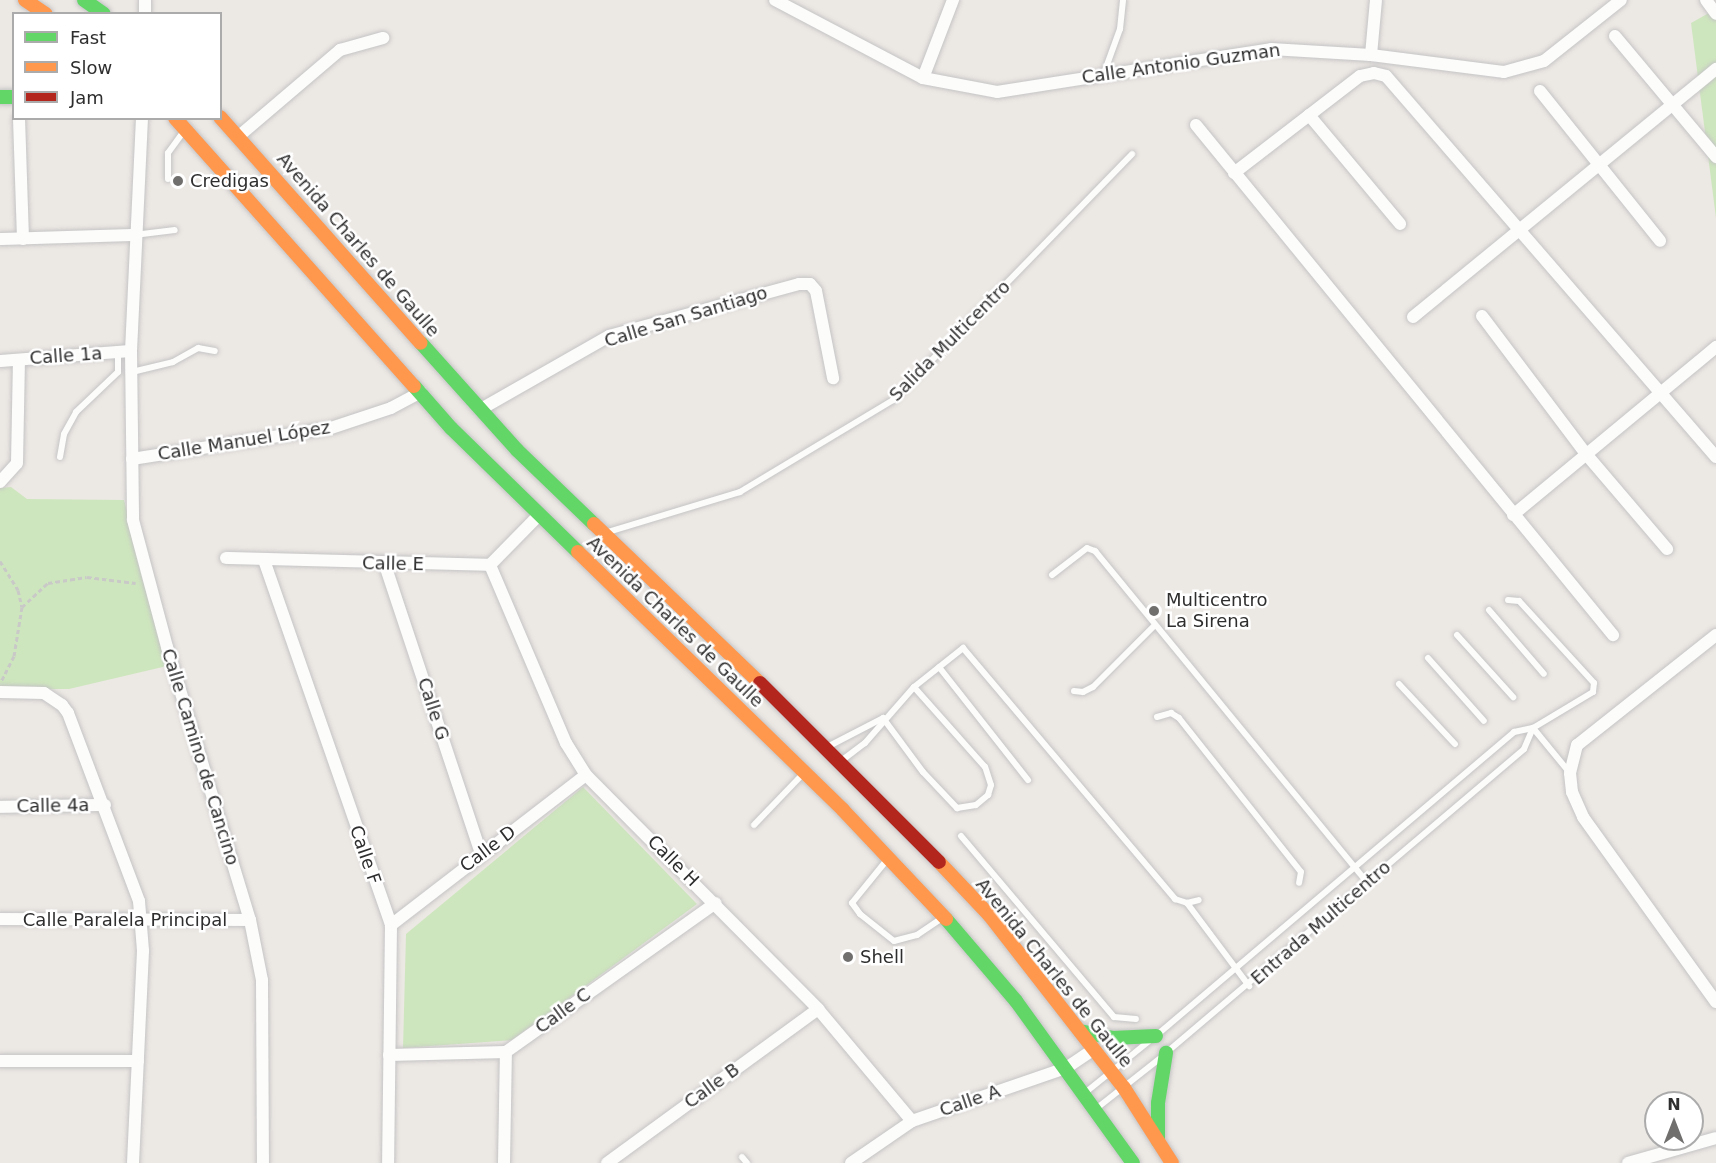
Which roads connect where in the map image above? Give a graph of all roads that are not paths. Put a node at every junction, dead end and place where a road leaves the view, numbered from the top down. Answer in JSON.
{"nodes":[{"id":1,"x":25,"y":0,"type":"edge"},
{"id":2,"x":84,"y":0,"type":"edge"},
{"id":3,"x":775,"y":0,"type":"edge"},
{"id":4,"x":953,"y":0,"type":"edge"},
{"id":5,"x":1124,"y":0,"type":"edge"},
{"id":6,"x":1376,"y":0,"type":"edge"},
{"id":7,"x":1621,"y":0,"type":"edge"},
{"id":8,"x":1706,"y":0,"type":"edge"},
{"id":9,"x":43,"y":12,"type":"edge"},
{"id":10,"x":101,"y":12,"type":"edge"},
{"id":11,"x":1716,"y":14,"type":"edge"},
{"id":12,"x":1615,"y":36,"type":"dead end"},
{"id":13,"x":383,"y":38,"type":"dead end"},
{"id":14,"x":1371,"y":55,"type":"junction"},
{"id":15,"x":1716,"y":69,"type":"edge"},
{"id":16,"x":1104,"y":74,"type":"junction"},
{"id":17,"x":922,"y":78,"type":"junction"},
{"id":18,"x":1540,"y":91,"type":"dead end"},
{"id":19,"x":1673,"y":104,"type":"junction"},
{"id":20,"x":1309,"y":115,"type":"junction"},
{"id":21,"x":222,"y":119,"type":"edge"},
{"id":22,"x":19,"y":120,"type":"edge"},
{"id":23,"x":142,"y":120,"type":"edge"},
{"id":24,"x":177,"y":120,"type":"edge"},
{"id":25,"x":1196,"y":125,"type":"dead end"},
{"id":26,"x":185,"y":129,"type":"junction"},
{"id":27,"x":239,"y":136,"type":"junction"},
{"id":28,"x":1132,"y":154,"type":"dead end"},
{"id":29,"x":1716,"y":157,"type":"edge"},
{"id":30,"x":1600,"y":164,"type":"junction"},
{"id":31,"x":1234,"y":172,"type":"junction"},
{"id":32,"x":168,"y":179,"type":"dead end"},
{"id":33,"x":1400,"y":224,"type":"dead end"},
{"id":34,"x":175,"y":230,"type":"dead end"},
{"id":35,"x":1518,"y":231,"type":"junction"},
{"id":36,"x":134,"y":235,"type":"junction"},
{"id":37,"x":22,"y":239,"type":"junction"},
{"id":38,"x":0,"y":240,"type":"edge"},
{"id":39,"x":1660,"y":241,"type":"dead end"},
{"id":40,"x":1482,"y":316,"type":"dead end"},
{"id":41,"x":1413,"y":317,"type":"dead end"},
{"id":42,"x":1716,"y":347,"type":"edge"},
{"id":43,"x":131,"y":351,"type":"junction"},
{"id":44,"x":216,"y":351,"type":"dead end"},
{"id":45,"x":118,"y":352,"type":"junction"},
{"id":46,"x":19,"y":360,"type":"junction"},
{"id":47,"x":0,"y":361,"type":"edge"},
{"id":48,"x":131,"y":372,"type":"junction"},
{"id":49,"x":833,"y":378,"type":"dead end"},
{"id":50,"x":421,"y":392,"type":"junction"},
{"id":51,"x":1660,"y":392,"type":"junction"},
{"id":52,"x":481,"y":409,"type":"junction"},
{"id":53,"x":1586,"y":454,"type":"junction"},
{"id":54,"x":60,"y":457,"type":"dead end"},
{"id":55,"x":1716,"y":457,"type":"edge"},
{"id":56,"x":132,"y":459,"type":"junction"},
{"id":57,"x":0,"y":482,"type":"edge"},
{"id":58,"x":577,"y":509,"type":"junction"},
{"id":59,"x":539,"y":515,"type":"junction"},
{"id":60,"x":1513,"y":515,"type":"junction"},
{"id":61,"x":602,"y":533,"type":"junction"},
{"id":62,"x":1667,"y":549,"type":"dead end"},
{"id":63,"x":583,"y":556,"type":"junction"},
{"id":64,"x":226,"y":558,"type":"dead end"},
{"id":65,"x":629,"y":558,"type":"junction"},
{"id":66,"x":264,"y":560,"type":"junction"},
{"id":67,"x":385,"y":565,"type":"junction"},
{"id":68,"x":490,"y":565,"type":"junction"},
{"id":69,"x":1052,"y":575,"type":"dead end"},
{"id":70,"x":1508,"y":600,"type":"dead end"},
{"id":71,"x":1489,"y":610,"type":"dead end"},
{"id":72,"x":1155,"y":626,"type":"junction"},
{"id":73,"x":1457,"y":635,"type":"dead end"},
{"id":74,"x":1613,"y":635,"type":"dead end"},
{"id":75,"x":1716,"y":635,"type":"edge"},
{"id":76,"x":1428,"y":658,"type":"dead end"},
{"id":77,"x":939,"y":667,"type":"junction"},
{"id":78,"x":1544,"y":674,"type":"dead end"},
{"id":79,"x":1399,"y":684,"type":"dead end"},
{"id":80,"x":914,"y":687,"type":"junction"},
{"id":81,"x":1074,"y":691,"type":"dead end"},
{"id":82,"x":0,"y":692,"type":"edge"},
{"id":83,"x":1513,"y":697,"type":"dead end"},
{"id":84,"x":1157,"y":717,"type":"dead end"},
{"id":85,"x":883,"y":718,"type":"junction"},
{"id":86,"x":1484,"y":721,"type":"dead end"},
{"id":87,"x":1533,"y":728,"type":"junction"},
{"id":88,"x":1455,"y":744,"type":"dead end"},
{"id":89,"x":828,"y":747,"type":"junction"},
{"id":90,"x":842,"y":761,"type":"junction"},
{"id":91,"x":1570,"y":772,"type":"junction"},
{"id":92,"x":804,"y":773,"type":"junction"},
{"id":93,"x":586,"y":775,"type":"junction"},
{"id":94,"x":1028,"y":780,"type":"dead end"},
{"id":95,"x":105,"y":805,"type":"junction"},
{"id":96,"x":0,"y":807,"type":"edge"},
{"id":97,"x":754,"y":825,"type":"dead end"},
{"id":98,"x":961,"y":836,"type":"dead end"},
{"id":99,"x":481,"y":854,"type":"junction"},
{"id":100,"x":889,"y":859,"type":"junction"},
{"id":101,"x":1356,"y":868,"type":"junction"},
{"id":102,"x":1367,"y":882,"type":"junction"},
{"id":103,"x":1299,"y":883,"type":"dead end"},
{"id":104,"x":1199,"y":900,"type":"dead end"},
{"id":105,"x":716,"y":903,"type":"junction"},
{"id":106,"x":1187,"y":903,"type":"junction"},
{"id":107,"x":944,"y":917,"type":"junction"},
{"id":108,"x":0,"y":919,"type":"edge"},
{"id":109,"x":143,"y":919,"type":"junction"},
{"id":110,"x":250,"y":920,"type":"junction"},
{"id":111,"x":391,"y":925,"type":"junction"},
{"id":112,"x":1237,"y":969,"type":"junction"},
{"id":113,"x":1249,"y":986,"type":"junction"},
{"id":114,"x":1716,"y":1002,"type":"edge"},
{"id":115,"x":818,"y":1010,"type":"junction"},
{"id":116,"x":1136,"y":1019,"type":"dead end"},
{"id":117,"x":1080,"y":1031,"type":"junction"},
{"id":118,"x":1156,"y":1036,"type":"junction"},
{"id":119,"x":1094,"y":1049,"type":"junction"},
{"id":120,"x":506,"y":1052,"type":"junction"},
{"id":121,"x":1166,"y":1053,"type":"junction"},
{"id":122,"x":389,"y":1056,"type":"junction"},
{"id":123,"x":0,"y":1061,"type":"edge"},
{"id":124,"x":138,"y":1061,"type":"junction"},
{"id":125,"x":1066,"y":1068,"type":"junction"},
{"id":126,"x":1112,"y":1072,"type":"junction"},
{"id":127,"x":1124,"y":1088,"type":"junction"},
{"id":128,"x":1085,"y":1092,"type":"junction"},
{"id":129,"x":1096,"y":1108,"type":"junction"},
{"id":130,"x":912,"y":1121,"type":"junction"},
{"id":131,"x":1716,"y":1138,"type":"edge"},
{"id":132,"x":1158,"y":1141,"type":"junction"},
{"id":133,"x":742,"y":1157,"type":"dead end"},
{"id":134,"x":133,"y":1163,"type":"edge"},
{"id":135,"x":263,"y":1163,"type":"edge"},
{"id":136,"x":388,"y":1163,"type":"edge"},
{"id":137,"x":504,"y":1163,"type":"edge"},
{"id":138,"x":607,"y":1163,"type":"edge"},
{"id":139,"x":747,"y":1163,"type":"edge"},
{"id":140,"x":851,"y":1163,"type":"edge"},
{"id":141,"x":1133,"y":1163,"type":"edge"},
{"id":142,"x":1172,"y":1163,"type":"edge"},
{"id":143,"x":1628,"y":1163,"type":"edge"}],
"edges":[{"from":1,"to":9,"type":"main road"},
{"from":2,"to":10,"type":"main road"},
{"from":3,"to":17,"type":"street","name":"Calle Antonio Guzman"},
{"from":4,"to":17,"type":"street"},
{"from":5,"to":16,"type":"lane"},
{"from":6,"to":14,"type":"street"},
{"from":7,"to":14,"type":"street","name":"Calle Antonio Guzman"},
{"from":8,"to":11,"type":"street"},
{"from":12,"to":19,"type":"street"},
{"from":13,"to":27,"type":"street"},
{"from":14,"to":16,"type":"street","name":"Calle Antonio Guzman"},
{"from":15,"to":19,"type":"street"},
{"from":16,"to":17,"type":"street","name":"Calle Antonio Guzman"},
{"from":18,"to":30,"type":"street"},
{"from":19,"to":29,"type":"street"},
{"from":19,"to":30,"type":"street"},
{"from":20,"to":31,"type":"street"},
{"from":20,"to":33,"type":"street"},
{"from":20,"to":35,"type":"street"},
{"from":21,"to":27,"type":"main road","name":"Avenida Charles de Gaulle"},
{"from":22,"to":37,"type":"street"},
{"from":23,"to":36,"type":"street","name":"Calle Camino de Cancino"},
{"from":24,"to":26,"type":"main road","name":"Avenida Charles de Gaulle"},
{"from":25,"to":31,"type":"street"},
{"from":26,"to":32,"type":"lane"},
{"from":26,"to":50,"type":"main road","name":"Avenida Charles de Gaulle"},
{"from":27,"to":52,"type":"main road","name":"Avenida Charles de Gaulle"},
{"from":28,"to":61,"type":"lane","name":"Salida Multicentro"},
{"from":30,"to":35,"type":"street"},
{"from":30,"to":39,"type":"street"},
{"from":31,"to":60,"type":"street"},
{"from":34,"to":36,"type":"lane"},
{"from":35,"to":41,"type":"street"},
{"from":35,"to":51,"type":"street"},
{"from":36,"to":37,"type":"street"},
{"from":36,"to":43,"type":"street","name":"Calle Camino de Cancino"},
{"from":37,"to":38,"type":"street"},
{"from":40,"to":53,"type":"street"},
{"from":42,"to":51,"type":"street"},
{"from":43,"to":45,"type":"street","name":"Calle 1a"},
{"from":43,"to":48,"type":"street","name":"Calle Camino de Cancino"},
{"from":44,"to":48,"type":"lane"},
{"from":45,"to":46,"type":"street","name":"Calle 1a"},
{"from":45,"to":54,"type":"lane"},
{"from":46,"to":47,"type":"street","name":"Calle 1a"},
{"from":46,"to":57,"type":"street"},
{"from":48,"to":56,"type":"street","name":"Calle Camino de Cancino"},
{"from":49,"to":52,"type":"street","name":"Calle San Santiago"},
{"from":50,"to":56,"type":"street","name":"Calle Manuel López"},
{"from":50,"to":59,"type":"main road","name":"Avenida Charles de Gaulle"},
{"from":51,"to":53,"type":"street"},
{"from":51,"to":55,"type":"street"},
{"from":52,"to":58,"type":"main road","name":"Avenida Charles de Gaulle"},
{"from":53,"to":60,"type":"street"},
{"from":53,"to":62,"type":"street"},
{"from":56,"to":110,"type":"street","name":"Calle Camino de Cancino"},
{"from":58,"to":59,"type":"main road"},
{"from":58,"to":61,"type":"main road","name":"Avenida Charles de Gaulle"},
{"from":59,"to":63,"type":"main road","name":"Avenida Charles de Gaulle"},
{"from":59,"to":68,"type":"street"},
{"from":60,"to":74,"type":"street"},
{"from":61,"to":65,"type":"main road","name":"Avenida Charles de Gaulle"},
{"from":63,"to":65,"type":"main road"},
{"from":63,"to":92,"type":"main road","name":"Avenida Charles de Gaulle"},
{"from":64,"to":66,"type":"street","name":"Calle E"},
{"from":65,"to":89,"type":"main road","name":"Avenida Charles de Gaulle"},
{"from":66,"to":67,"type":"street","name":"Calle E"},
{"from":66,"to":111,"type":"street","name":"Calle F"},
{"from":67,"to":68,"type":"street","name":"Calle E"},
{"from":67,"to":99,"type":"street","name":"Calle G"},
{"from":68,"to":93,"type":"street","name":"Calle H"},
{"from":69,"to":72,"type":"lane"},
{"from":70,"to":87,"type":"lane","name":"Entrada Multicentro"},
{"from":71,"to":78,"type":"lane"},
{"from":72,"to":81,"type":"lane"},
{"from":72,"to":101,"type":"lane"},
{"from":73,"to":83,"type":"lane"},
{"from":75,"to":91,"type":"street"},
{"from":76,"to":86,"type":"lane"},
{"from":77,"to":80,"type":"lane"},
{"from":77,"to":94,"type":"lane"},
{"from":77,"to":106,"type":"lane"},
{"from":79,"to":88,"type":"lane"},
{"from":80,"to":85,"type":"lane"},
{"from":80,"to":85,"type":"lane"},
{"from":82,"to":95,"type":"street"},
{"from":84,"to":103,"type":"lane"},
{"from":85,"to":89,"type":"lane"},
{"from":85,"to":90,"type":"lane"},
{"from":87,"to":91,"type":"lane"},
{"from":87,"to":101,"type":"lane","name":"Entrada Multicentro"},
{"from":87,"to":102,"type":"lane","name":"Entrada Multicentro"},
{"from":89,"to":90,"type":"main road","name":"Avenida Charles de Gaulle"},
{"from":90,"to":117,"type":"main road","name":"Avenida Charles de Gaulle"},
{"from":91,"to":114,"type":"street"},
{"from":92,"to":97,"type":"lane"},
{"from":92,"to":100,"type":"main road","name":"Avenida Charles de Gaulle"},
{"from":93,"to":99,"type":"street","name":"Calle D"},
{"from":93,"to":105,"type":"street","name":"Calle H"},
{"from":95,"to":96,"type":"street","name":"Calle 4a"},
{"from":95,"to":109,"type":"street"},
{"from":98,"to":116,"type":"lane"},
{"from":99,"to":111,"type":"street","name":"Calle D"},
{"from":100,"to":107,"type":"main road","name":"Avenida Charles de Gaulle"},
{"from":100,"to":107,"type":"lane"},
{"from":101,"to":102,"type":"lane"},
{"from":101,"to":112,"type":"lane","name":"Entrada Multicentro"},
{"from":102,"to":113,"type":"lane","name":"Entrada Multicentro"},
{"from":104,"to":106,"type":"lane"},
{"from":105,"to":115,"type":"street","name":"Calle H"},
{"from":105,"to":120,"type":"street","name":"Calle C"},
{"from":106,"to":112,"type":"lane"},
{"from":107,"to":125,"type":"main road","name":"Avenida Charles de Gaulle"},
{"from":108,"to":109,"type":"street","name":"Calle Paralela Principal"},
{"from":109,"to":110,"type":"street","name":"Calle Paralela Principal"},
{"from":109,"to":124,"type":"street"},
{"from":110,"to":135,"type":"street","name":"Calle Camino de Cancino"},
{"from":111,"to":122,"type":"street","name":"Calle F"},
{"from":112,"to":113,"type":"lane"},
{"from":112,"to":118,"type":"lane","name":"Entrada Multicentro"},
{"from":113,"to":121,"type":"lane","name":"Entrada Multicentro"},
{"from":115,"to":130,"type":"street","name":"Calle H"},
{"from":115,"to":138,"type":"street","name":"Calle B"},
{"from":117,"to":118,"type":"main road"},
{"from":117,"to":119,"type":"main road","name":"Avenida Charles de Gaulle"},
{"from":118,"to":126,"type":"lane","name":"Entrada Multicentro"},
{"from":119,"to":125,"type":"street","name":"Calle A"},
{"from":119,"to":126,"type":"main road","name":"Avenida Charles de Gaulle"},
{"from":120,"to":122,"type":"street"},
{"from":120,"to":137,"type":"street"},
{"from":121,"to":127,"type":"lane","name":"Entrada Multicentro"},
{"from":121,"to":132,"type":"main road"},
{"from":122,"to":136,"type":"street","name":"Calle F"},
{"from":123,"to":124,"type":"street"},
{"from":124,"to":134,"type":"street"},
{"from":125,"to":128,"type":"main road","name":"Avenida Charles de Gaulle"},
{"from":125,"to":130,"type":"street","name":"Calle A"},
{"from":126,"to":127,"type":"main road","name":"Avenida Charles de Gaulle"},
{"from":126,"to":128,"type":"lane","name":"Entrada Multicentro"},
{"from":127,"to":129,"type":"lane","name":"Entrada Multicentro"},
{"from":127,"to":132,"type":"main road","name":"Avenida Charles de Gaulle"},
{"from":128,"to":129,"type":"main road","name":"Avenida Charles de Gaulle"},
{"from":129,"to":141,"type":"main road","name":"Avenida Charles de Gaulle"},
{"from":130,"to":140,"type":"street","name":"Calle A"},
{"from":131,"to":143,"type":"street"},
{"from":132,"to":142,"type":"main road","name":"Avenida Charles de Gaulle"},
{"from":133,"to":139,"type":"lane"}]}
